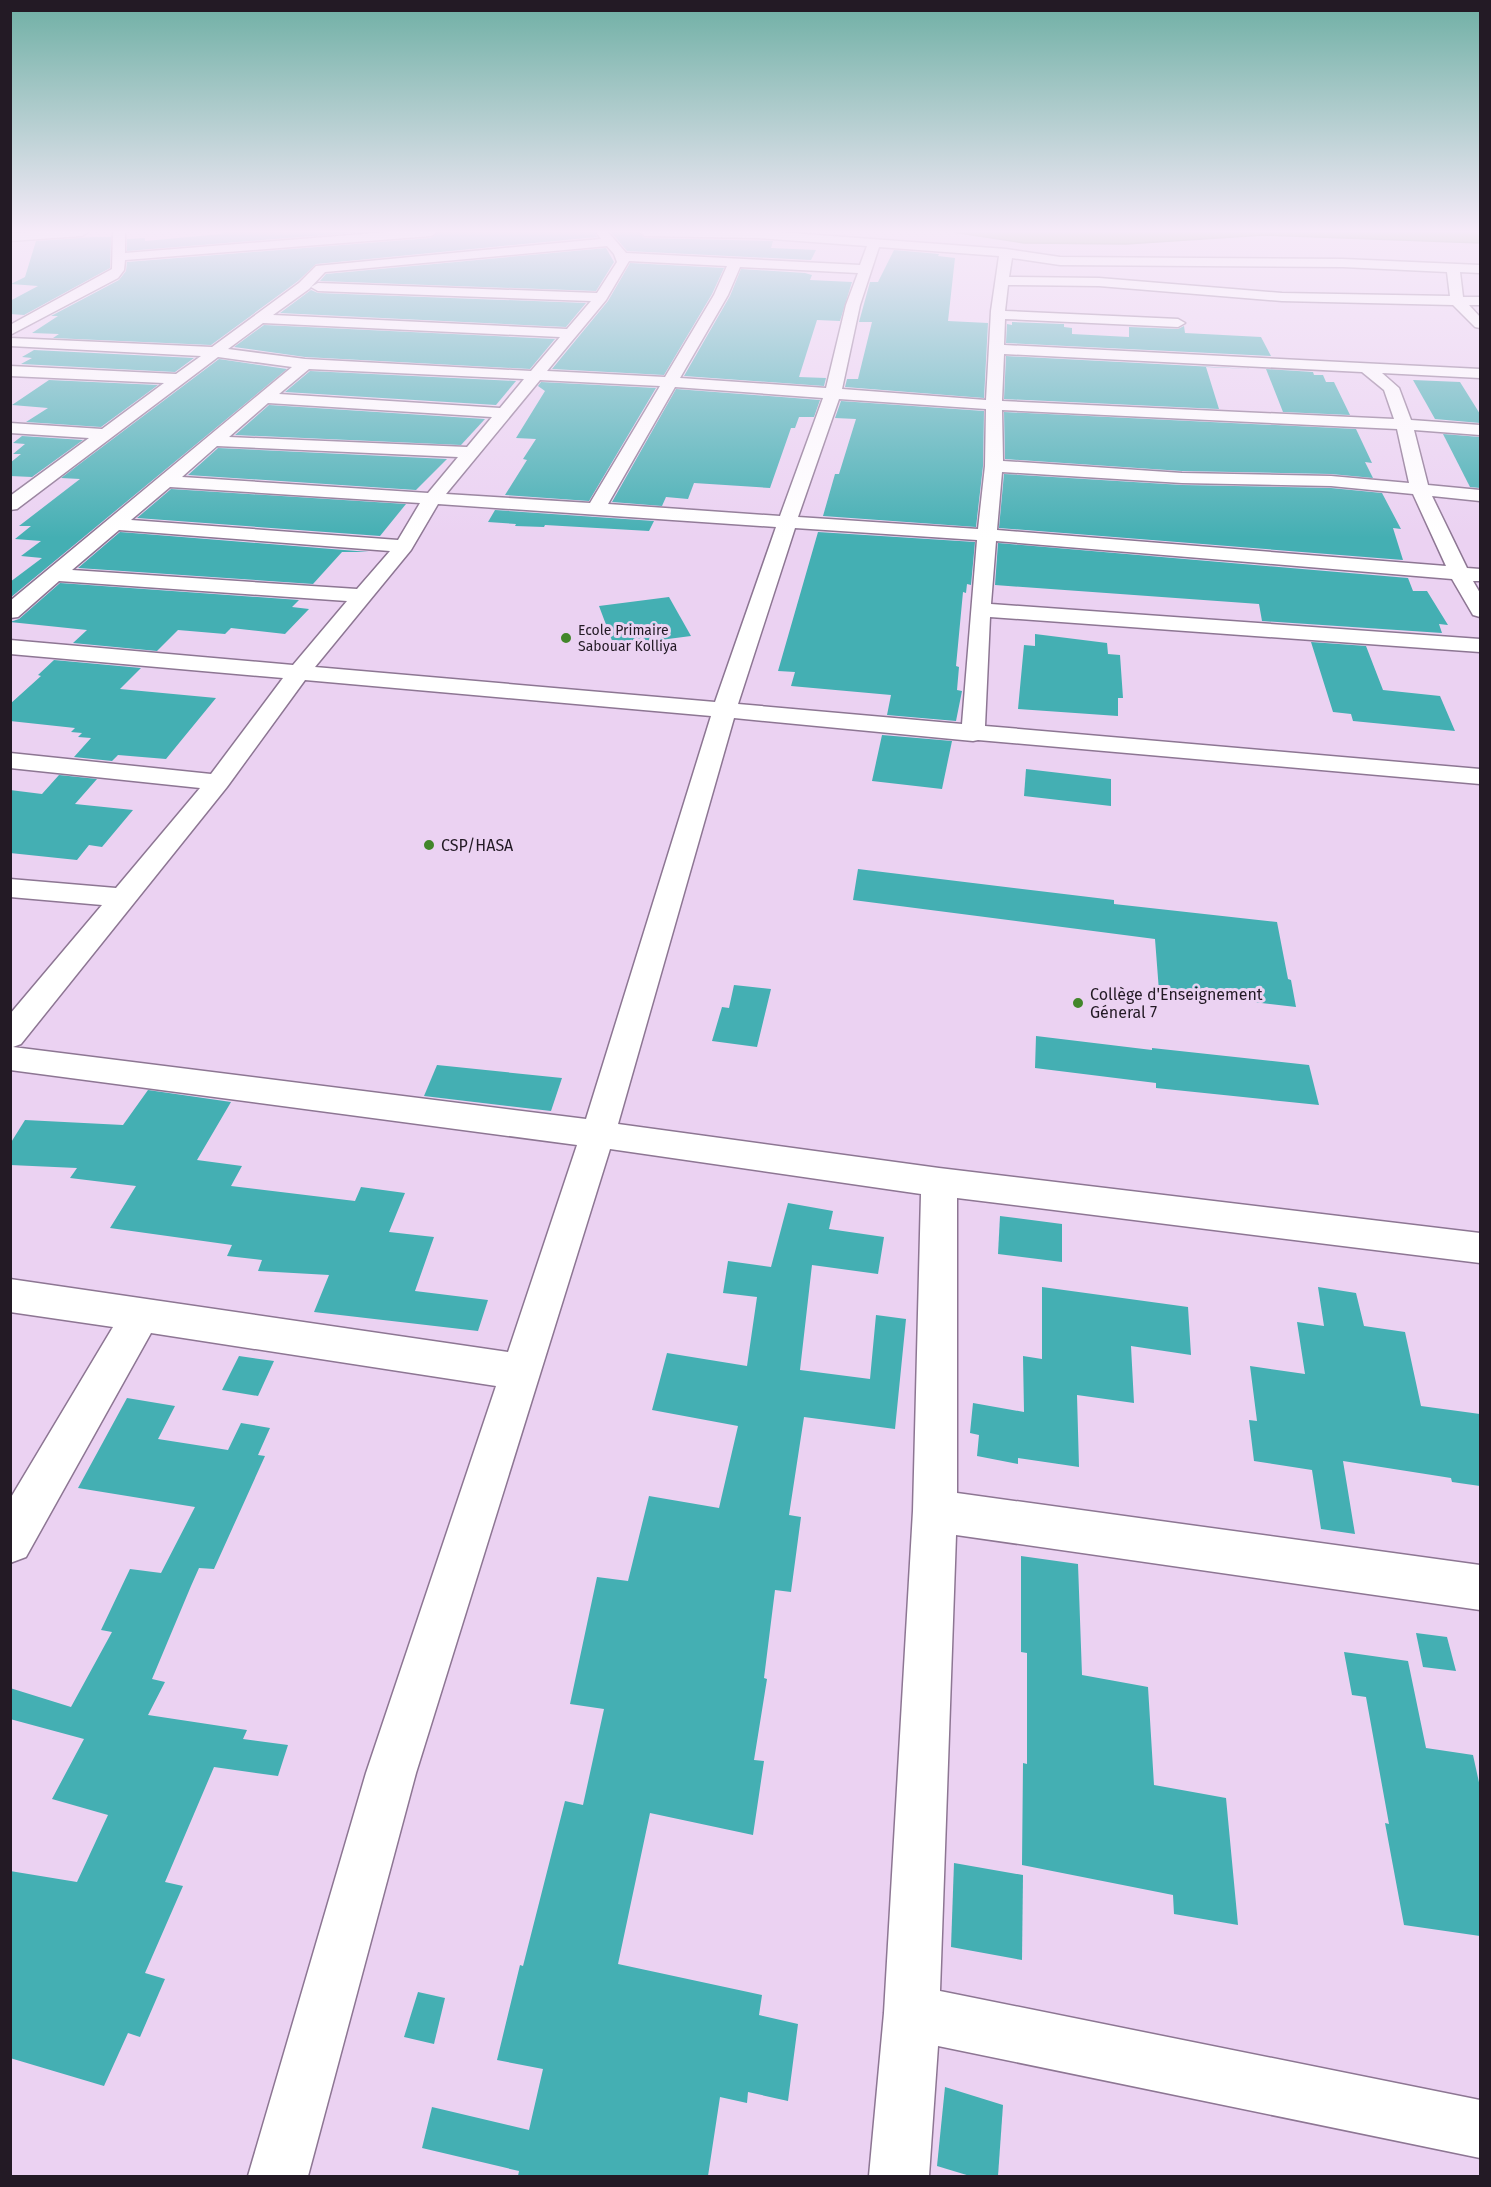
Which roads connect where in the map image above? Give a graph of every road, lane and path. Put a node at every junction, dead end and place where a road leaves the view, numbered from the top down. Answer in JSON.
{"nodes":[{"id":1,"x":238,"y":334,"type":"edge"},
{"id":2,"x":569,"y":334,"type":"edge"},
{"id":3,"x":699,"y":334,"type":"edge"},
{"id":4,"x":846,"y":334,"type":"edge"},
{"id":5,"x":997,"y":334,"type":"edge"},
{"id":6,"x":10,"y":342,"type":"edge"},
{"id":7,"x":997,"y":348,"type":"junction"},
{"id":8,"x":214,"y":352,"type":"junction"},
{"id":9,"x":305,"y":364,"type":"junction"},
{"id":10,"x":1367,"y":368,"type":"junction"},
{"id":11,"x":10,"y":371,"type":"edge"},
{"id":12,"x":1480,"y":374,"type":"edge"},
{"id":13,"x":535,"y":375,"type":"junction"},
{"id":14,"x":178,"y":379,"type":"junction"},
{"id":15,"x":671,"y":382,"type":"junction"},
{"id":16,"x":833,"y":393,"type":"junction"},
{"id":17,"x":264,"y":398,"type":"junction"},
{"id":18,"x":994,"y":405,"type":"junction"},
{"id":19,"x":505,"y":413,"type":"junction"},
{"id":20,"x":1404,"y":424,"type":"junction"},
{"id":21,"x":10,"y":428,"type":"edge"},
{"id":22,"x":1480,"y":430,"type":"edge"},
{"id":23,"x":106,"y":434,"type":"junction"},
{"id":24,"x":214,"y":441,"type":"junction"},
{"id":25,"x":470,"y":452,"type":"junction"},
{"id":26,"x":994,"y":466,"type":"junction"},
{"id":27,"x":165,"y":481,"type":"junction"},
{"id":28,"x":10,"y":485,"type":"edge"},
{"id":29,"x":36,"y":487,"type":"junction"},
{"id":30,"x":1420,"y":490,"type":"junction"},
{"id":31,"x":1480,"y":495,"type":"edge"},
{"id":32,"x":432,"y":499,"type":"junction"},
{"id":33,"x":10,"y":505,"type":"edge"},
{"id":34,"x":595,"y":510,"type":"junction"},
{"id":35,"x":787,"y":522,"type":"junction"},
{"id":36,"x":115,"y":524,"type":"junction"},
{"id":37,"x":988,"y":535,"type":"junction"},
{"id":38,"x":404,"y":546,"type":"junction"},
{"id":39,"x":1459,"y":573,"type":"junction"},
{"id":40,"x":56,"y":575,"type":"junction"},
{"id":41,"x":1480,"y":575,"type":"edge"},
{"id":42,"x":363,"y":596,"type":"junction"},
{"id":43,"x":981,"y":610,"type":"junction"},
{"id":44,"x":1480,"y":611,"type":"edge"},
{"id":45,"x":10,"y":612,"type":"edge"},
{"id":46,"x":1480,"y":646,"type":"edge"},
{"id":47,"x":10,"y":647,"type":"edge"},
{"id":48,"x":299,"y":672,"type":"junction"},
{"id":49,"x":724,"y":711,"type":"junction"},
{"id":50,"x":973,"y":734,"type":"junction"},
{"id":51,"x":10,"y":760,"type":"edge"},
{"id":52,"x":1480,"y":777,"type":"edge"},
{"id":53,"x":218,"y":782,"type":"junction"},
{"id":54,"x":10,"y":888,"type":"edge"},
{"id":55,"x":124,"y":898,"type":"junction"},
{"id":56,"x":10,"y":1036,"type":"edge"},
{"id":57,"x":10,"y":1058,"type":"edge"},
{"id":58,"x":598,"y":1134,"type":"junction"},
{"id":59,"x":939,"y":1182,"type":"junction"},
{"id":60,"x":1480,"y":1248,"type":"edge"},
{"id":61,"x":10,"y":1295,"type":"edge"},
{"id":62,"x":142,"y":1313,"type":"junction"},
{"id":63,"x":522,"y":1372,"type":"junction"},
{"id":64,"x":935,"y":1511,"type":"junction"},
{"id":65,"x":10,"y":1541,"type":"edge"},
{"id":66,"x":1480,"y":1588,"type":"edge"},
{"id":67,"x":912,"y":2013,"type":"junction"},
{"id":68,"x":1480,"y":2129,"type":"edge"},
{"id":69,"x":278,"y":2176,"type":"edge"},
{"id":70,"x":899,"y":2176,"type":"edge"}],
"edges":[{"from":1,"to":8,"type":"street"},
{"from":2,"to":13,"type":"street"},
{"from":3,"to":15,"type":"street"},
{"from":4,"to":16,"type":"street"},
{"from":5,"to":7,"type":"street"},
{"from":6,"to":8,"type":"street"},
{"from":7,"to":10,"type":"street"},
{"from":7,"to":18,"type":"street"},
{"from":8,"to":9,"type":"street"},
{"from":8,"to":14,"type":"street"},
{"from":9,"to":13,"type":"street"},
{"from":9,"to":17,"type":"street"},
{"from":10,"to":12,"type":"street"},
{"from":10,"to":20,"type":"street"},
{"from":11,"to":14,"type":"street"},
{"from":13,"to":15,"type":"street"},
{"from":13,"to":19,"type":"street"},
{"from":14,"to":23,"type":"street"},
{"from":15,"to":16,"type":"street"},
{"from":15,"to":34,"type":"street"},
{"from":16,"to":18,"type":"street"},
{"from":16,"to":35,"type":"street"},
{"from":17,"to":19,"type":"street"},
{"from":17,"to":24,"type":"street"},
{"from":18,"to":20,"type":"street"},
{"from":18,"to":26,"type":"street"},
{"from":19,"to":25,"type":"street"},
{"from":20,"to":22,"type":"street"},
{"from":20,"to":30,"type":"street"},
{"from":21,"to":23,"type":"street"},
{"from":23,"to":29,"type":"street"},
{"from":24,"to":25,"type":"street"},
{"from":24,"to":27,"type":"street"},
{"from":25,"to":32,"type":"street"},
{"from":26,"to":30,"type":"street"},
{"from":26,"to":37,"type":"street"},
{"from":27,"to":32,"type":"street"},
{"from":27,"to":36,"type":"street"},
{"from":28,"to":29,"type":"street"},
{"from":29,"to":33,"type":"street"},
{"from":30,"to":31,"type":"street"},
{"from":30,"to":39,"type":"street"},
{"from":32,"to":34,"type":"street"},
{"from":32,"to":38,"type":"street"},
{"from":34,"to":35,"type":"street"},
{"from":35,"to":37,"type":"street"},
{"from":35,"to":49,"type":"street"},
{"from":36,"to":38,"type":"street"},
{"from":36,"to":40,"type":"street"},
{"from":37,"to":39,"type":"street"},
{"from":37,"to":43,"type":"street"},
{"from":38,"to":42,"type":"street"},
{"from":39,"to":41,"type":"street"},
{"from":39,"to":44,"type":"street"},
{"from":40,"to":42,"type":"street"},
{"from":40,"to":45,"type":"street"},
{"from":42,"to":48,"type":"street"},
{"from":43,"to":46,"type":"street"},
{"from":43,"to":50,"type":"street"},
{"from":47,"to":48,"type":"street"},
{"from":48,"to":49,"type":"street"},
{"from":48,"to":53,"type":"street"},
{"from":49,"to":50,"type":"street"},
{"from":49,"to":58,"type":"street"},
{"from":50,"to":52,"type":"street"},
{"from":51,"to":53,"type":"street"},
{"from":53,"to":55,"type":"street"},
{"from":54,"to":55,"type":"street"},
{"from":55,"to":56,"type":"street"},
{"from":57,"to":58,"type":"street"},
{"from":58,"to":59,"type":"street"},
{"from":58,"to":63,"type":"street"},
{"from":59,"to":60,"type":"street"},
{"from":59,"to":64,"type":"street"},
{"from":61,"to":62,"type":"street"},
{"from":62,"to":63,"type":"street"},
{"from":62,"to":65,"type":"street"},
{"from":63,"to":69,"type":"street"},
{"from":64,"to":66,"type":"street"},
{"from":64,"to":67,"type":"street"},
{"from":67,"to":68,"type":"street"},
{"from":67,"to":70,"type":"street"}]}
